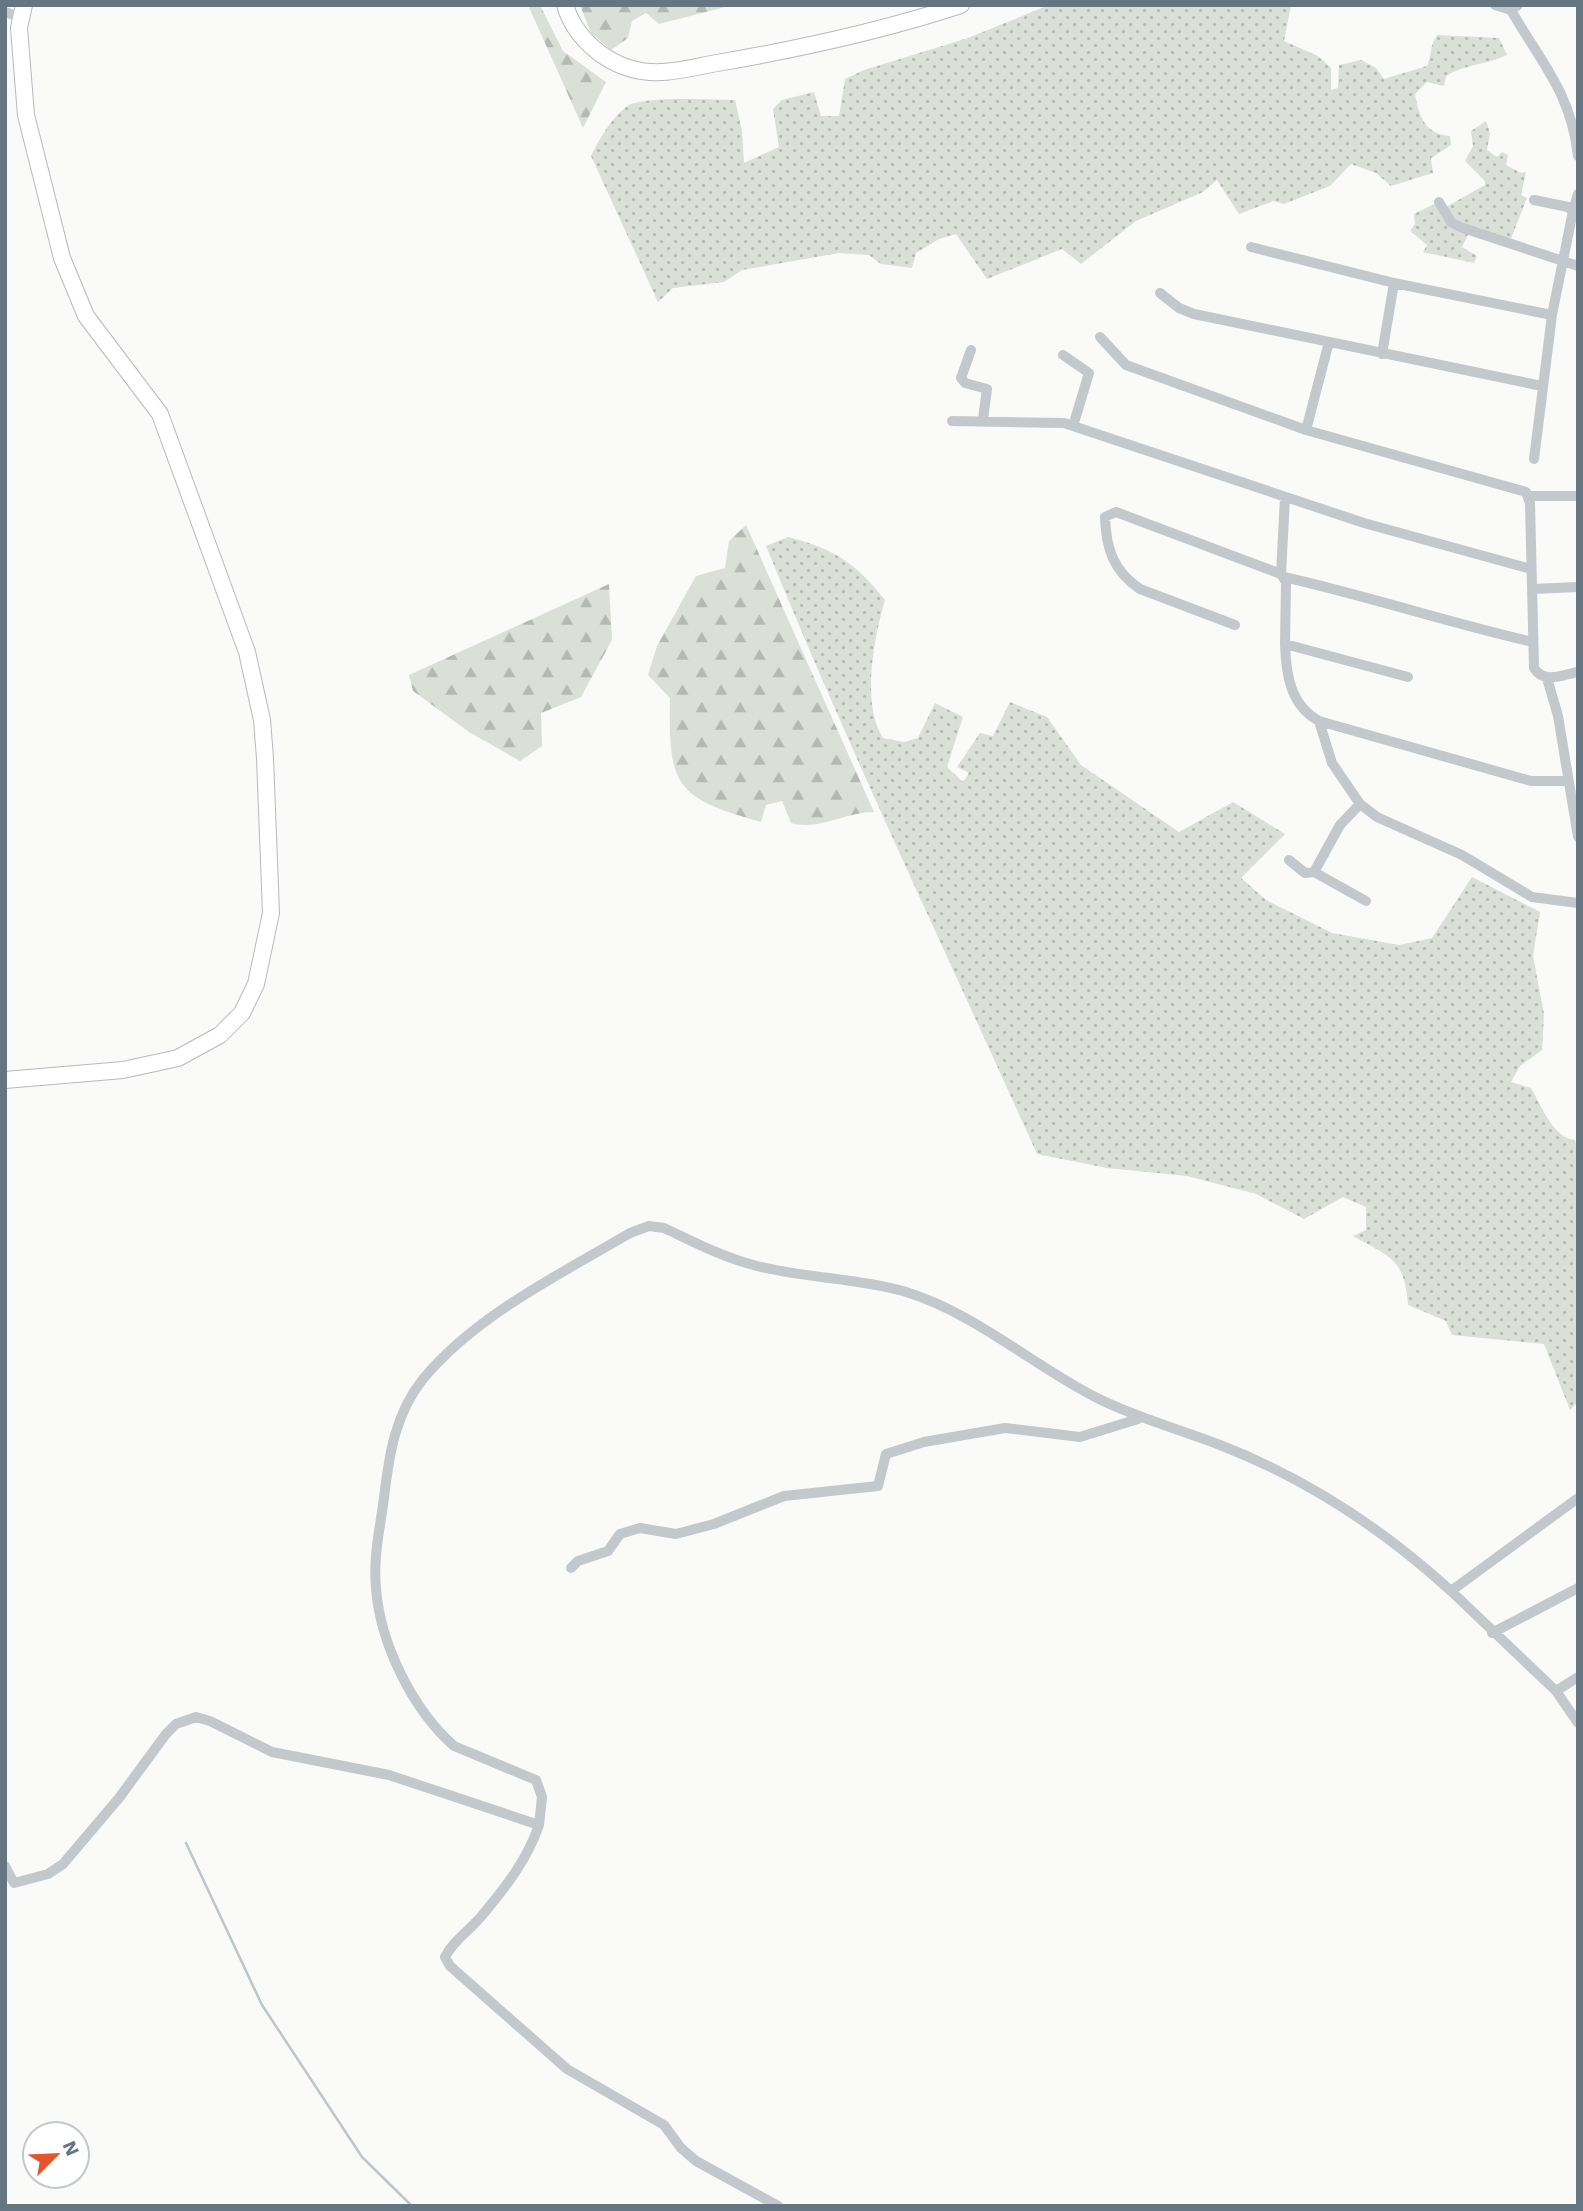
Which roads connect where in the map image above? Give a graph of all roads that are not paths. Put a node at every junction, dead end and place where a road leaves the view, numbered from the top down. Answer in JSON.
{"nodes":[{"id":1,"x":565,"y":5,"type":"edge"},
{"id":2,"x":961,"y":5,"type":"edge"},
{"id":3,"x":1495,"y":5,"type":"edge"},
{"id":4,"x":1514,"y":8,"type":"edge"},
{"id":5,"x":16,"y":12,"type":"edge"},
{"id":6,"x":1578,"y":156,"type":"edge"},
{"id":7,"x":1578,"y":194,"type":"edge"},
{"id":8,"x":1534,"y":200,"type":"dead end"},
{"id":9,"x":1439,"y":202,"type":"dead end"},
{"id":10,"x":1573,"y":211,"type":"junction"},
{"id":11,"x":1251,"y":247,"type":"dead end"},
{"id":12,"x":1562,"y":262,"type":"junction"},
{"id":13,"x":1578,"y":266,"type":"edge"},
{"id":14,"x":1394,"y":283,"type":"junction"},
{"id":15,"x":1160,"y":293,"type":"dead end"},
{"id":16,"x":1552,"y":315,"type":"junction"},
{"id":17,"x":1100,"y":337,"type":"dead end"},
{"id":18,"x":1329,"y":342,"type":"junction"},
{"id":19,"x":971,"y":350,"type":"dead end"},
{"id":20,"x":1381,"y":354,"type":"junction"},
{"id":21,"x":1063,"y":355,"type":"dead end"},
{"id":22,"x":1542,"y":386,"type":"junction"},
{"id":23,"x":983,"y":419,"type":"junction"},
{"id":24,"x":952,"y":421,"type":"dead end"},
{"id":25,"x":1073,"y":426,"type":"junction"},
{"id":26,"x":1306,"y":430,"type":"junction"},
{"id":27,"x":1534,"y":459,"type":"dead end"},
{"id":28,"x":1530,"y":496,"type":"junction"},
{"id":29,"x":1578,"y":496,"type":"edge"},
{"id":30,"x":1285,"y":498,"type":"junction"},
{"id":31,"x":1531,"y":569,"type":"junction"},
{"id":32,"x":1283,"y":576,"type":"junction"},
{"id":33,"x":1578,"y":587,"type":"edge"},
{"id":34,"x":1532,"y":589,"type":"junction"},
{"id":35,"x":1235,"y":625,"type":"dead end"},
{"id":36,"x":1533,"y":642,"type":"junction"},
{"id":37,"x":1285,"y":644,"type":"junction"},
{"id":38,"x":1578,"y":672,"type":"edge"},
{"id":39,"x":1408,"y":677,"type":"dead end"},
{"id":40,"x":1547,"y":678,"type":"junction"},
{"id":41,"x":1319,"y":721,"type":"junction"},
{"id":42,"x":1568,"y":781,"type":"junction"},
{"id":43,"x":1360,"y":804,"type":"junction"},
{"id":44,"x":1578,"y":837,"type":"edge"},
{"id":45,"x":1289,"y":860,"type":"dead end"},
{"id":46,"x":1314,"y":872,"type":"junction"},
{"id":47,"x":1366,"y":901,"type":"dead end"},
{"id":48,"x":1578,"y":903,"type":"edge"},
{"id":49,"x":6,"y":1083,"type":"edge"},
{"id":50,"x":1138,"y":1419,"type":"junction"},
{"id":51,"x":1578,"y":1498,"type":"edge"},
{"id":52,"x":570,"y":1568,"type":"dead end"},
{"id":53,"x":1578,"y":1588,"type":"edge"},
{"id":54,"x":1451,"y":1591,"type":"junction"},
{"id":55,"x":1492,"y":1633,"type":"junction"},
{"id":56,"x":1578,"y":1676,"type":"edge"},
{"id":57,"x":1556,"y":1691,"type":"junction"},
{"id":58,"x":1578,"y":1723,"type":"edge"},
{"id":59,"x":539,"y":1825,"type":"junction"},
{"id":60,"x":5,"y":1866,"type":"edge"},
{"id":61,"x":778,"y":2206,"type":"edge"}],
"edges":[{"from":1,"to":2,"type":"main road"},
{"from":3,"to":4,"type":"street"},
{"from":4,"to":6,"type":"street"},
{"from":5,"to":49,"type":"main road"},
{"from":7,"to":10,"type":"street"},
{"from":8,"to":10,"type":"street"},
{"from":9,"to":12,"type":"street"},
{"from":10,"to":12,"type":"street"},
{"from":11,"to":14,"type":"street"},
{"from":12,"to":13,"type":"street"},
{"from":12,"to":16,"type":"street"},
{"from":14,"to":16,"type":"street"},
{"from":14,"to":20,"type":"street"},
{"from":15,"to":18,"type":"street"},
{"from":16,"to":22,"type":"street"},
{"from":17,"to":26,"type":"street"},
{"from":18,"to":20,"type":"street"},
{"from":18,"to":26,"type":"street"},
{"from":19,"to":23,"type":"street"},
{"from":20,"to":22,"type":"street"},
{"from":21,"to":25,"type":"street"},
{"from":22,"to":27,"type":"street"},
{"from":23,"to":24,"type":"street"},
{"from":23,"to":25,"type":"street"},
{"from":25,"to":30,"type":"street"},
{"from":26,"to":28,"type":"street"},
{"from":28,"to":29,"type":"street"},
{"from":28,"to":31,"type":"street"},
{"from":30,"to":31,"type":"street"},
{"from":30,"to":32,"type":"street"},
{"from":31,"to":34,"type":"street"},
{"from":32,"to":35,"type":"street"},
{"from":32,"to":36,"type":"street"},
{"from":32,"to":37,"type":"street"},
{"from":33,"to":34,"type":"street"},
{"from":34,"to":36,"type":"street"},
{"from":36,"to":40,"type":"street"},
{"from":37,"to":39,"type":"street"},
{"from":37,"to":41,"type":"street"},
{"from":38,"to":40,"type":"street"},
{"from":40,"to":42,"type":"street"},
{"from":41,"to":42,"type":"street"},
{"from":41,"to":43,"type":"street"},
{"from":42,"to":44,"type":"street"},
{"from":43,"to":46,"type":"street"},
{"from":43,"to":48,"type":"street"},
{"from":45,"to":46,"type":"street"},
{"from":46,"to":47,"type":"street"},
{"from":50,"to":52,"type":"street"},
{"from":50,"to":54,"type":"street"},
{"from":50,"to":59,"type":"street"},
{"from":51,"to":54,"type":"street"},
{"from":53,"to":55,"type":"street"},
{"from":54,"to":55,"type":"street"},
{"from":55,"to":57,"type":"street"},
{"from":56,"to":57,"type":"street"},
{"from":57,"to":58,"type":"street"},
{"from":59,"to":60,"type":"street"},
{"from":59,"to":61,"type":"street"}]}
